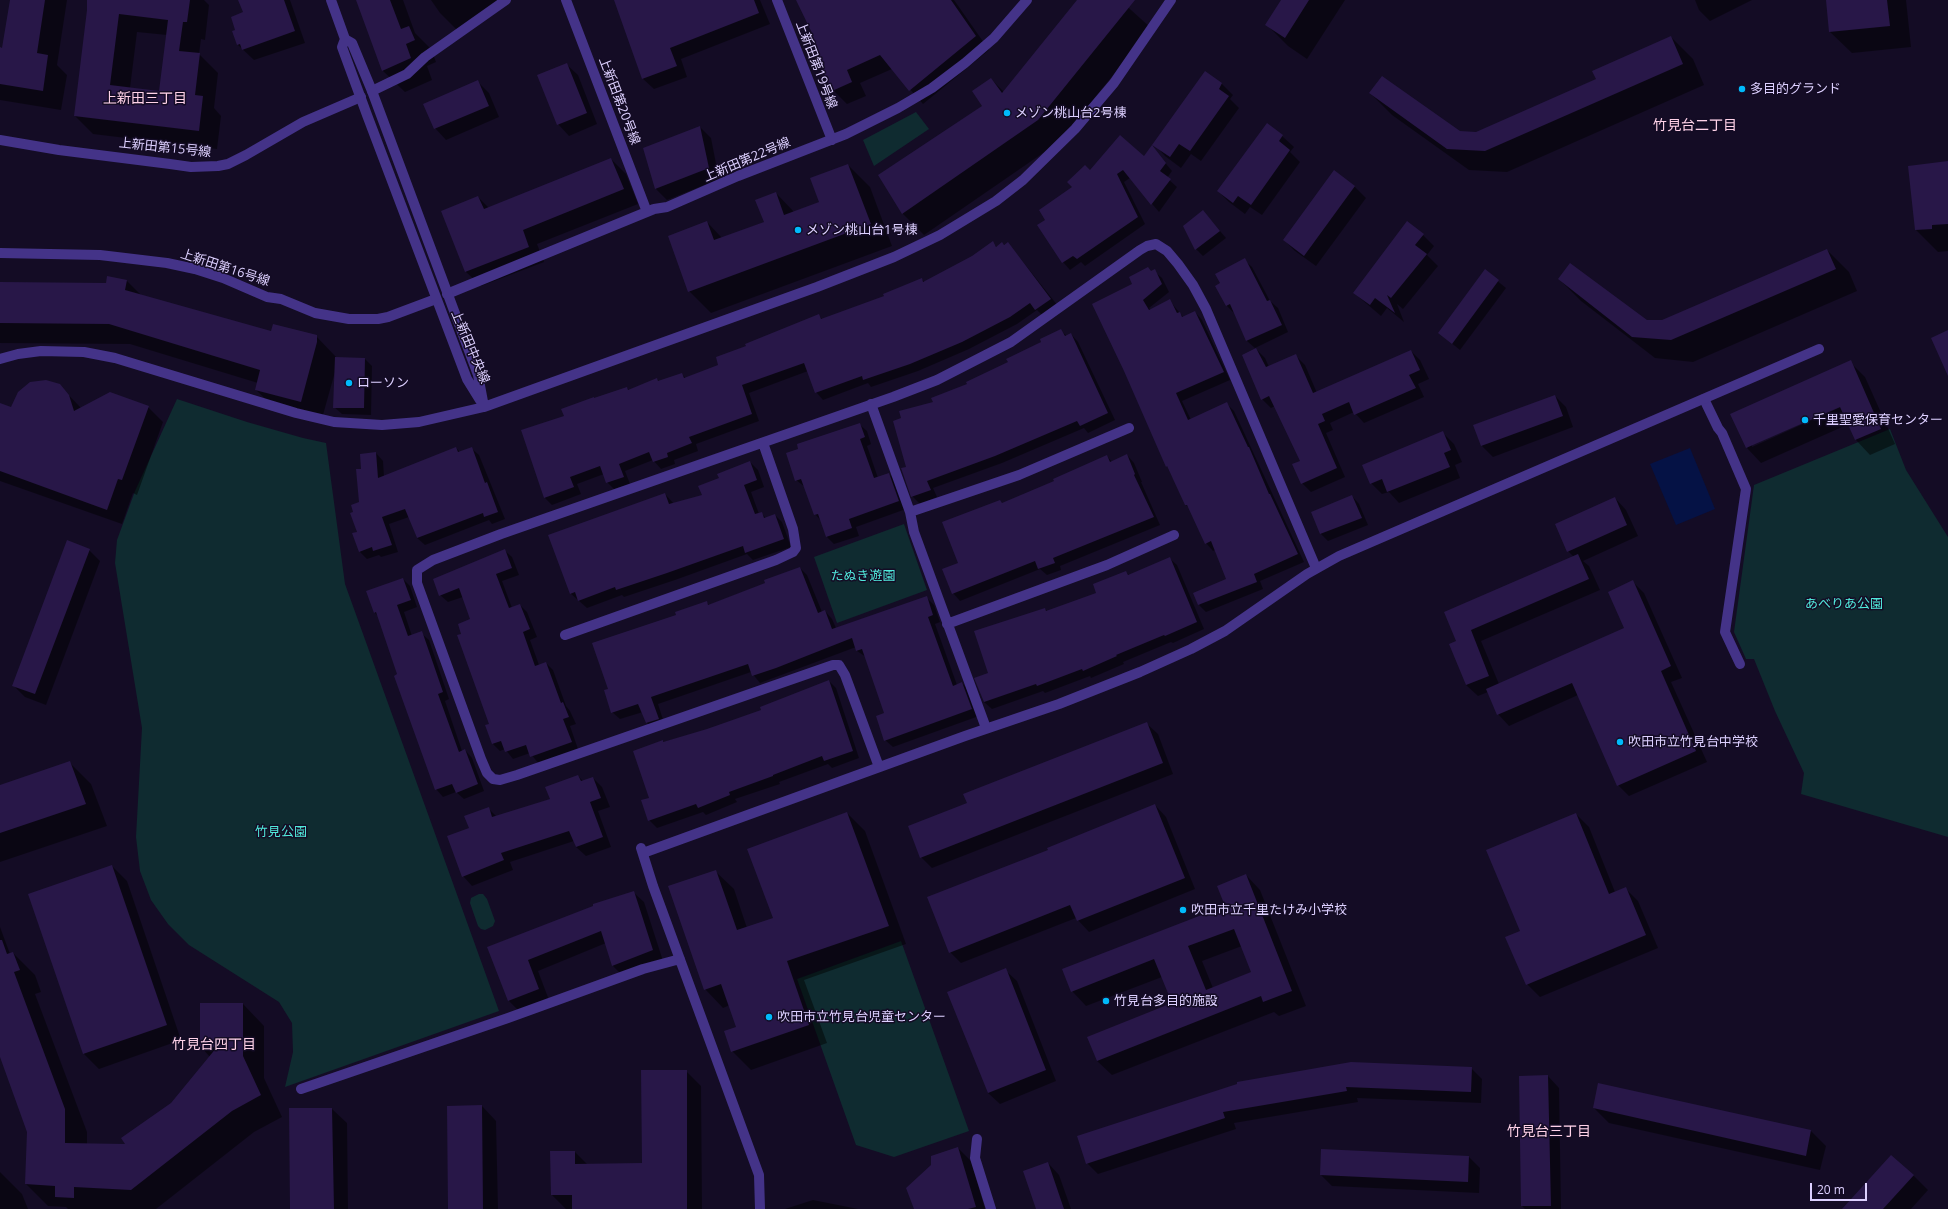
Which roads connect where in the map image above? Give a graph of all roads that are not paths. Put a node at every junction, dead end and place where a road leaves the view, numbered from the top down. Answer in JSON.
{"nodes":[{"id":1,"x":331,"y":0,"type":"edge"},
{"id":2,"x":506,"y":0,"type":"edge"},
{"id":3,"x":566,"y":0,"type":"edge"},
{"id":4,"x":777,"y":0,"type":"edge"},
{"id":5,"x":1027,"y":0,"type":"edge"},
{"id":6,"x":1171,"y":0,"type":"edge"},
{"id":7,"x":345,"y":39,"type":"junction"},
{"id":8,"x":372,"y":91,"type":"junction"},
{"id":9,"x":361,"y":97,"type":"junction"},
{"id":10,"x":0,"y":140,"type":"edge"},
{"id":11,"x":832,"y":140,"type":"junction"},
{"id":12,"x":647,"y":212,"type":"junction"},
{"id":13,"x":0,"y":253,"type":"edge"},
{"id":14,"x":447,"y":294,"type":"junction"},
{"id":15,"x":436,"y":299,"type":"junction"},
{"id":16,"x":1819,"y":349,"type":"dead end"},
{"id":17,"x":0,"y":359,"type":"edge"},
{"id":18,"x":1704,"y":399,"type":"junction"},
{"id":19,"x":871,"y":404,"type":"junction"},
{"id":20,"x":484,"y":407,"type":"junction"},
{"id":21,"x":1129,"y":428,"type":"dead end"},
{"id":22,"x":763,"y":442,"type":"junction"},
{"id":23,"x":910,"y":512,"type":"junction"},
{"id":24,"x":1174,"y":535,"type":"dead end"},
{"id":25,"x":1316,"y":568,"type":"junction"},
{"id":26,"x":947,"y":624,"type":"junction"},
{"id":27,"x":565,"y":635,"type":"dead end"},
{"id":28,"x":1740,"y":664,"type":"dead end"},
{"id":29,"x":986,"y":728,"type":"junction"},
{"id":30,"x":879,"y":767,"type":"junction"},
{"id":31,"x":680,"y":959,"type":"junction"},
{"id":32,"x":301,"y":1089,"type":"dead end"},
{"id":33,"x":976,"y":1139,"type":"dead end"},
{"id":34,"x":760,"y":1209,"type":"edge"},
{"id":35,"x":991,"y":1209,"type":"edge"}],
"edges":[{"from":1,"to":7,"type":"street","name":"上新田中央線"},
{"from":2,"to":8,"type":"street"},
{"from":3,"to":12,"type":"street","name":"上新田第20号線"},
{"from":4,"to":11,"type":"street","name":"上新田第19号線"},
{"from":5,"to":11,"type":"street","name":"上新田第22号線"},
{"from":6,"to":20,"type":"street"},
{"from":7,"to":8,"type":"street","name":"上新田中央線"},
{"from":7,"to":9,"type":"street","name":"上新田中央線"},
{"from":8,"to":14,"type":"street","name":"上新田中央線"},
{"from":9,"to":10,"type":"street","name":"上新田第15号線"},
{"from":9,"to":15,"type":"street","name":"上新田中央線"},
{"from":11,"to":12,"type":"street","name":"上新田第22号線"},
{"from":12,"to":14,"type":"street","name":"上新田第22号線"},
{"from":13,"to":15,"type":"street","name":"上新田第16号線"},
{"from":14,"to":20,"type":"street","name":"上新田中央線"},
{"from":15,"to":20,"type":"street","name":"上新田中央線"},
{"from":16,"to":18,"type":"street"},
{"from":17,"to":20,"type":"street"},
{"from":18,"to":25,"type":"street"},
{"from":18,"to":28,"type":"street"},
{"from":19,"to":22,"type":"street"},
{"from":19,"to":23,"type":"street"},
{"from":19,"to":25,"type":"street"},
{"from":21,"to":23,"type":"street"},
{"from":22,"to":27,"type":"street"},
{"from":22,"to":30,"type":"street"},
{"from":23,"to":26,"type":"street"},
{"from":24,"to":26,"type":"street"},
{"from":25,"to":29,"type":"street"},
{"from":26,"to":29,"type":"street"},
{"from":29,"to":30,"type":"street"},
{"from":30,"to":31,"type":"street"},
{"from":31,"to":32,"type":"street"},
{"from":31,"to":34,"type":"street"},
{"from":33,"to":35,"type":"street"}]}
